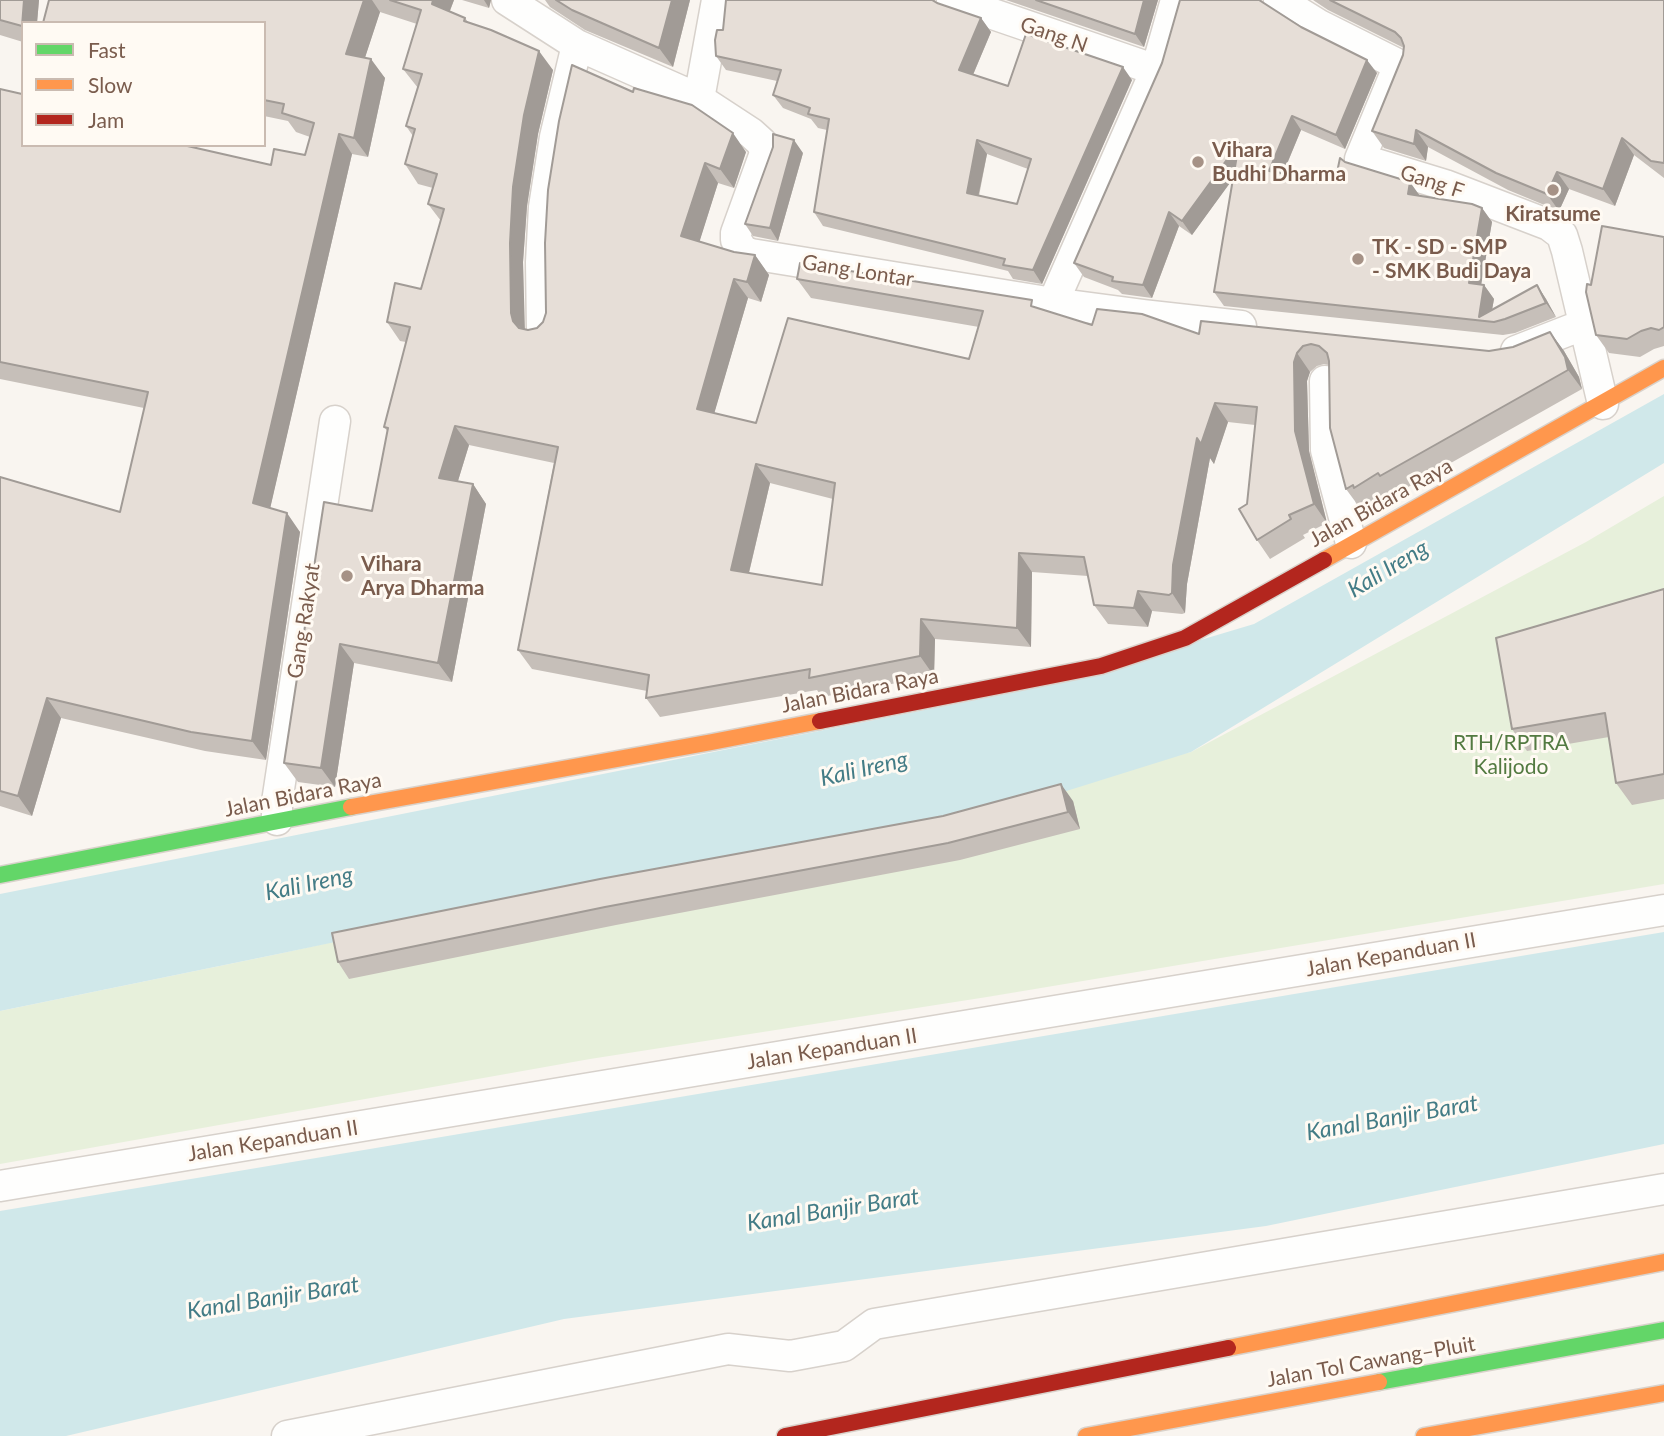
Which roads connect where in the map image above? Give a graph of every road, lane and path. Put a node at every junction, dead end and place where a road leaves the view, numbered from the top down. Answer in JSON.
{"nodes":[{"id":1,"x":507,"y":0,"type":"edge"},
{"id":2,"x":717,"y":0,"type":"edge"},
{"id":3,"x":952,"y":0,"type":"edge"},
{"id":4,"x":1176,"y":0,"type":"edge"},
{"id":5,"x":1279,"y":0,"type":"edge"},
{"id":6,"x":577,"y":44,"type":"junction"},
{"id":7,"x":1156,"y":70,"type":"junction"},
{"id":8,"x":699,"y":99,"type":"junction"},
{"id":9,"x":1053,"y":303,"type":"junction"},
{"id":10,"x":1585,"y":324,"type":"junction"},
{"id":11,"x":1269,"y":329,"type":"edge"},
{"id":12,"x":542,"y":332,"type":"edge"},
{"id":13,"x":1492,"y":352,"type":"edge"},
{"id":14,"x":1664,"y":368,"type":"edge"},
{"id":15,"x":1325,"y":381,"type":"edge"},
{"id":16,"x":1603,"y":404,"type":"junction"},
{"id":17,"x":335,"y":422,"type":"dead end"},
{"id":18,"x":1351,"y":544,"type":"junction"},
{"id":19,"x":277,"y":820,"type":"junction"},
{"id":20,"x":0,"y":875,"type":"edge"},
{"id":21,"x":1664,"y":910,"type":"edge"},
{"id":22,"x":0,"y":1186,"type":"edge"},
{"id":23,"x":1664,"y":1189,"type":"edge"},
{"id":24,"x":1664,"y":1262,"type":"edge"},
{"id":25,"x":1664,"y":1330,"type":"edge"},
{"id":26,"x":1664,"y":1394,"type":"edge"},
{"id":27,"x":286,"y":1436,"type":"edge"},
{"id":28,"x":785,"y":1436,"type":"edge"},
{"id":29,"x":1086,"y":1436,"type":"edge"},
{"id":30,"x":1424,"y":1436,"type":"edge"}],
"edges":[{"from":1,"to":6,"type":"street","name":"Gang Lontar"},
{"from":2,"to":8,"type":"street"},
{"from":3,"to":7,"type":"street","name":"Gang N"},
{"from":4,"to":7,"type":"street"},
{"from":5,"to":10,"type":"street","name":"Gang F"},
{"from":6,"to":8,"type":"street","name":"Gang Lontar"},
{"from":6,"to":12,"type":"street"},
{"from":7,"to":9,"type":"street"},
{"from":8,"to":9,"type":"street","name":"Gang Lontar"},
{"from":9,"to":11,"type":"street"},
{"from":10,"to":13,"type":"street"},
{"from":10,"to":16,"type":"street","name":"Gang F"},
{"from":14,"to":16,"type":"main road","name":"Jalan Bidara Raya"},
{"from":15,"to":18,"type":"street"},
{"from":16,"to":18,"type":"main road","name":"Jalan Bidara Raya"},
{"from":17,"to":19,"type":"street","name":"Gang Rakyat"},
{"from":18,"to":19,"type":"main road","name":"Jalan Bidara Raya"},
{"from":19,"to":20,"type":"main road","name":"Jalan Bidara Raya"},
{"from":21,"to":22,"type":"street","name":"Jalan Kepanduan II"},
{"from":23,"to":27,"type":"street"},
{"from":24,"to":28,"type":"main road"},
{"from":25,"to":29,"type":"main road","name":"Jalan Tol Cawang–Pluit"},
{"from":26,"to":30,"type":"main road"}]}
